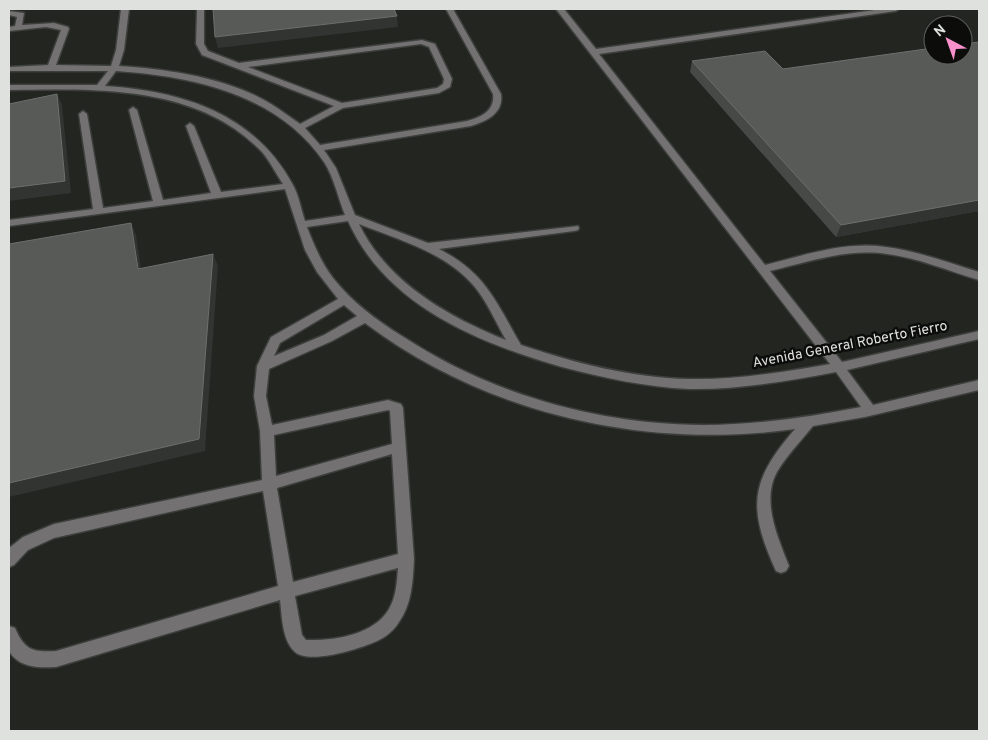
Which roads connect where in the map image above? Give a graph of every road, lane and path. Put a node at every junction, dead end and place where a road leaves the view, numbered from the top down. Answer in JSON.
{"nodes":[{"id":1,"x":125,"y":9,"type":"edge"},
{"id":2,"x":200,"y":9,"type":"edge"},
{"id":3,"x":450,"y":9,"type":"edge"},
{"id":4,"x":560,"y":9,"type":"edge"},
{"id":5,"x":896,"y":9,"type":"edge"},
{"id":6,"x":9,"y":13,"type":"edge"},
{"id":7,"x":18,"y":28,"type":"junction"},
{"id":8,"x":9,"y":29,"type":"edge"},
{"id":9,"x":593,"y":52,"type":"junction"},
{"id":10,"x":52,"y":66,"type":"junction"},
{"id":11,"x":236,"y":66,"type":"junction"},
{"id":12,"x":115,"y":67,"type":"junction"},
{"id":13,"x":9,"y":69,"type":"edge"},
{"id":14,"x":100,"y":87,"type":"junction"},
{"id":15,"x":9,"y":88,"type":"edge"},
{"id":16,"x":341,"y":106,"type":"junction"},
{"id":17,"x":133,"y":110,"type":"dead end"},
{"id":18,"x":83,"y":114,"type":"dead end"},
{"id":19,"x":190,"y":126,"type":"dead end"},
{"id":20,"x":298,"y":128,"type":"junction"},
{"id":21,"x":318,"y":148,"type":"junction"},
{"id":22,"x":289,"y":186,"type":"junction"},
{"id":23,"x":217,"y":195,"type":"junction"},
{"id":24,"x":159,"y":203,"type":"junction"},
{"id":25,"x":98,"y":211,"type":"junction"},
{"id":26,"x":351,"y":217,"type":"junction"},
{"id":27,"x":9,"y":223,"type":"edge"},
{"id":28,"x":301,"y":225,"type":"junction"},
{"id":29,"x":574,"y":228,"type":"dead end"},
{"id":30,"x":427,"y":247,"type":"junction"},
{"id":31,"x":762,"y":269,"type":"junction"},
{"id":32,"x":979,"y":276,"type":"edge"},
{"id":33,"x":345,"y":300,"type":"junction"},
{"id":34,"x":365,"y":317,"type":"junction"},
{"id":35,"x":979,"y":335,"type":"edge"},
{"id":36,"x":517,"y":349,"type":"junction"},
{"id":37,"x":263,"y":366,"type":"junction"},
{"id":38,"x":838,"y":366,"type":"junction"},
{"id":39,"x":979,"y":385,"type":"edge"},
{"id":40,"x":870,"y":410,"type":"junction"},
{"id":41,"x":809,"y":422,"type":"junction"},
{"id":42,"x":267,"y":431,"type":"junction"},
{"id":43,"x":399,"y":447,"type":"junction"},
{"id":44,"x":269,"y":484,"type":"junction"},
{"id":45,"x":406,"y":559,"type":"junction"},
{"id":46,"x":9,"y":560,"type":"edge"},
{"id":47,"x":781,"y":566,"type":"dead end"},
{"id":48,"x":285,"y":591,"type":"junction"},
{"id":49,"x":9,"y":634,"type":"edge"}],
"edges":[{"from":1,"to":12,"type":"street"},
{"from":2,"to":11,"type":"street"},
{"from":3,"to":21,"type":"street"},
{"from":4,"to":9,"type":"street"},
{"from":5,"to":9,"type":"street"},
{"from":6,"to":7,"type":"street"},
{"from":7,"to":8,"type":"street"},
{"from":7,"to":10,"type":"street"},
{"from":9,"to":31,"type":"street"},
{"from":10,"to":12,"type":"street","name":"Avenida General Roberto Fierro"},
{"from":10,"to":13,"type":"street","name":"Avenida General Roberto Fierro"},
{"from":11,"to":16,"type":"street"},
{"from":11,"to":16,"type":"street"},
{"from":12,"to":14,"type":"street"},
{"from":12,"to":20,"type":"street","name":"Avenida General Roberto Fierro"},
{"from":14,"to":15,"type":"street"},
{"from":14,"to":22,"type":"street"},
{"from":16,"to":20,"type":"street"},
{"from":17,"to":24,"type":"street"},
{"from":18,"to":25,"type":"street"},
{"from":19,"to":23,"type":"street"},
{"from":20,"to":21,"type":"street","name":"Avenida General Roberto Fierro"},
{"from":21,"to":26,"type":"street","name":"Avenida General Roberto Fierro"},
{"from":22,"to":23,"type":"street"},
{"from":22,"to":28,"type":"street"},
{"from":23,"to":24,"type":"street"},
{"from":24,"to":25,"type":"street"},
{"from":25,"to":27,"type":"street"},
{"from":26,"to":28,"type":"street"},
{"from":26,"to":30,"type":"street"},
{"from":26,"to":36,"type":"street","name":"Avenida General Roberto Fierro"},
{"from":28,"to":33,"type":"street"},
{"from":29,"to":30,"type":"street"},
{"from":30,"to":36,"type":"street"},
{"from":31,"to":32,"type":"street"},
{"from":31,"to":38,"type":"street"},
{"from":33,"to":34,"type":"street"},
{"from":33,"to":37,"type":"street"},
{"from":34,"to":37,"type":"street"},
{"from":34,"to":41,"type":"street"},
{"from":35,"to":38,"type":"street","name":"Avenida General Roberto Fierro"},
{"from":36,"to":38,"type":"street","name":"Avenida General Roberto Fierro"},
{"from":37,"to":42,"type":"street"},
{"from":38,"to":40,"type":"street"},
{"from":39,"to":40,"type":"street"},
{"from":40,"to":41,"type":"street"},
{"from":41,"to":47,"type":"street"},
{"from":42,"to":43,"type":"street"},
{"from":42,"to":44,"type":"street"},
{"from":43,"to":44,"type":"street"},
{"from":43,"to":45,"type":"street"},
{"from":44,"to":46,"type":"street"},
{"from":44,"to":48,"type":"street"},
{"from":45,"to":48,"type":"street"},
{"from":45,"to":48,"type":"street"},
{"from":48,"to":49,"type":"street"}]}
